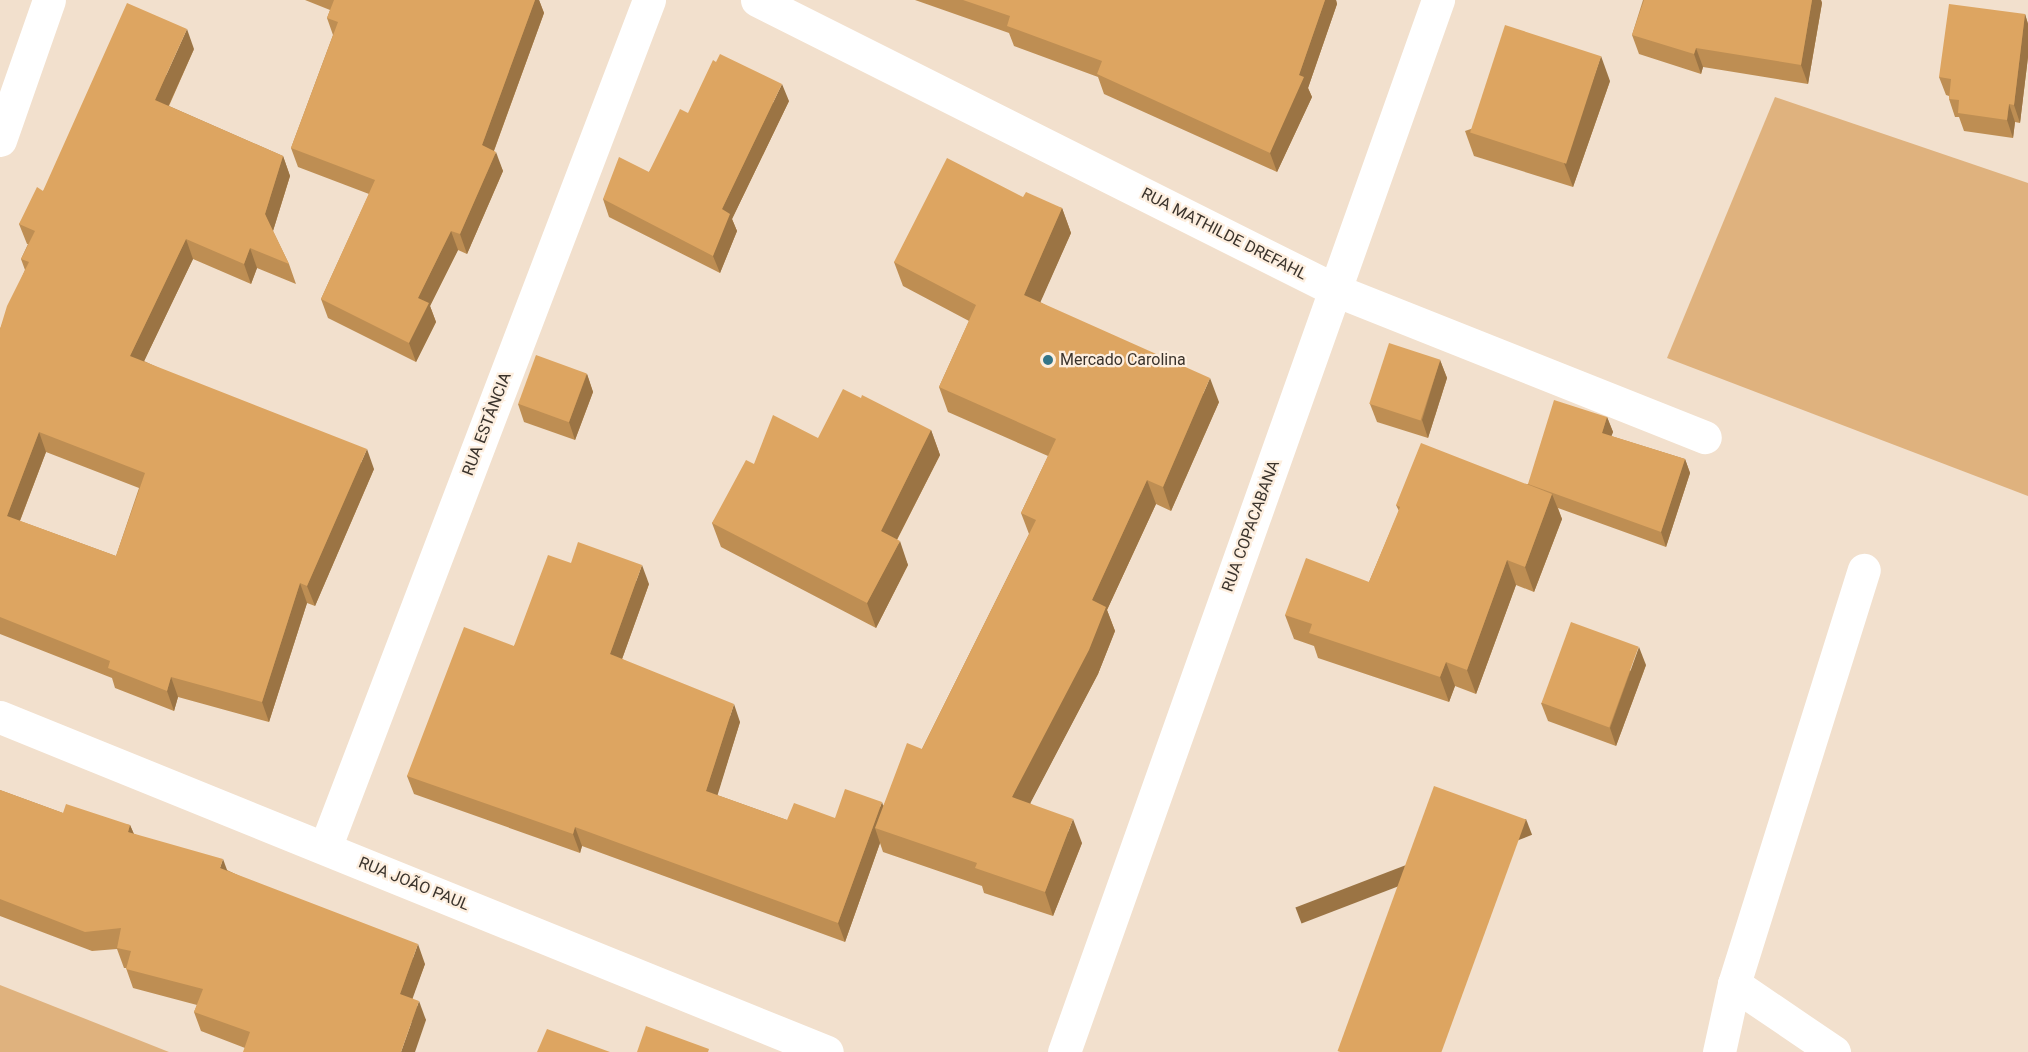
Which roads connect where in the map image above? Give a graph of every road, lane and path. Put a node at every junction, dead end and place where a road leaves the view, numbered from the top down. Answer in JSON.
{"nodes":[{"id":1,"x":49,"y":0,"type":"edge"},
{"id":2,"x":649,"y":0,"type":"edge"},
{"id":3,"x":757,"y":0,"type":"edge"},
{"id":4,"x":1438,"y":0,"type":"edge"},
{"id":5,"x":0,"y":140,"type":"edge"},
{"id":6,"x":1335,"y":290,"type":"junction"},
{"id":7,"x":1705,"y":437,"type":"dead end"},
{"id":8,"x":1864,"y":570,"type":"dead end"},
{"id":9,"x":0,"y":717,"type":"edge"},
{"id":10,"x":325,"y":848,"type":"junction"},
{"id":11,"x":1734,"y":984,"type":"junction"},
{"id":12,"x":827,"y":1052,"type":"edge"},
{"id":13,"x":1064,"y":1052,"type":"edge"},
{"id":14,"x":1719,"y":1052,"type":"edge"},
{"id":15,"x":1834,"y":1052,"type":"edge"}],
"edges":[{"from":1,"to":5,"type":"street"},
{"from":2,"to":10,"type":"street","name":"RUA ESTÂNCIA"},
{"from":3,"to":6,"type":"street","name":"RUA MATHILDE DREFAHL"},
{"from":4,"to":6,"type":"street","name":"RUA COPACABANA"},
{"from":6,"to":7,"type":"street","name":"RUA MATHILDE DREFAHL"},
{"from":6,"to":13,"type":"street","name":"RUA COPACABANA"},
{"from":8,"to":11,"type":"street"},
{"from":9,"to":10,"type":"street","name":"RUA JOÃO PAUL"},
{"from":10,"to":12,"type":"street","name":"RUA JOÃO PAUL"},
{"from":11,"to":14,"type":"street"},
{"from":11,"to":15,"type":"street"}]}
